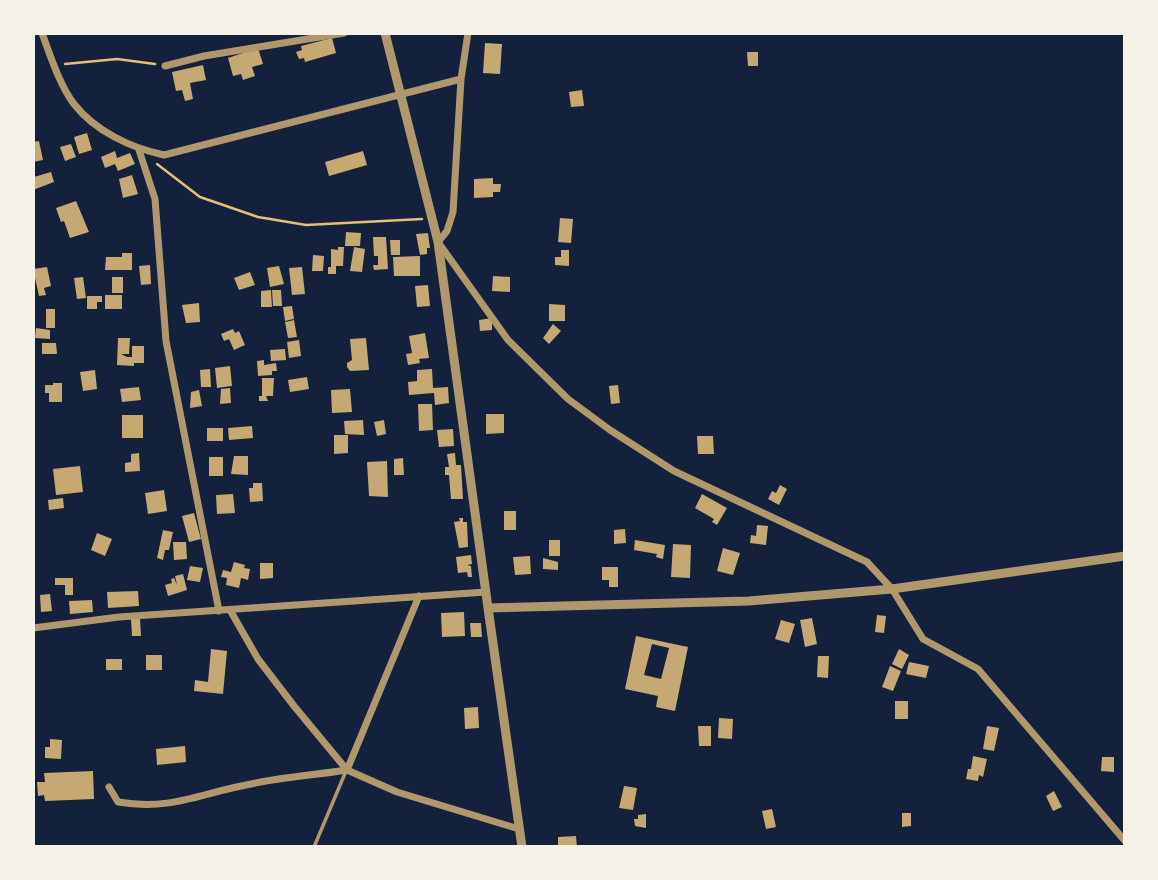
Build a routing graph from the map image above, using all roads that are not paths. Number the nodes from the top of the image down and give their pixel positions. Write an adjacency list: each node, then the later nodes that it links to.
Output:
1 (41, 33): 8 (street)
2 (344, 33): 5 (street)
3 (385, 33): 7 (street)
4 (468, 33): 6 (street)
5 (165, 66)
6 (461, 79): 7 (street); 9 (street)
7 (400, 96): 8 (street); 9 (street)
8 (139, 150): 16 (street)
9 (438, 242): 11 (street); 12 (street)
10 (1125, 556): 11 (street)
11 (892, 589): 14 (street); 21 (street)
12 (486, 592): 13 (street); 14 (street)
13 (419, 596): 15 (street); 18 (street)
14 (488, 608): 20 (street)
15 (230, 610): 16 (street); 18 (street)
16 (219, 611): 17 (street)
17 (33, 628)
18 (347, 770): 19 (street); 20 (street); 22 (lane)
19 (109, 787)
20 (519, 829): 23 (street)
21 (1125, 841)
22 (314, 847)
23 (522, 847)

